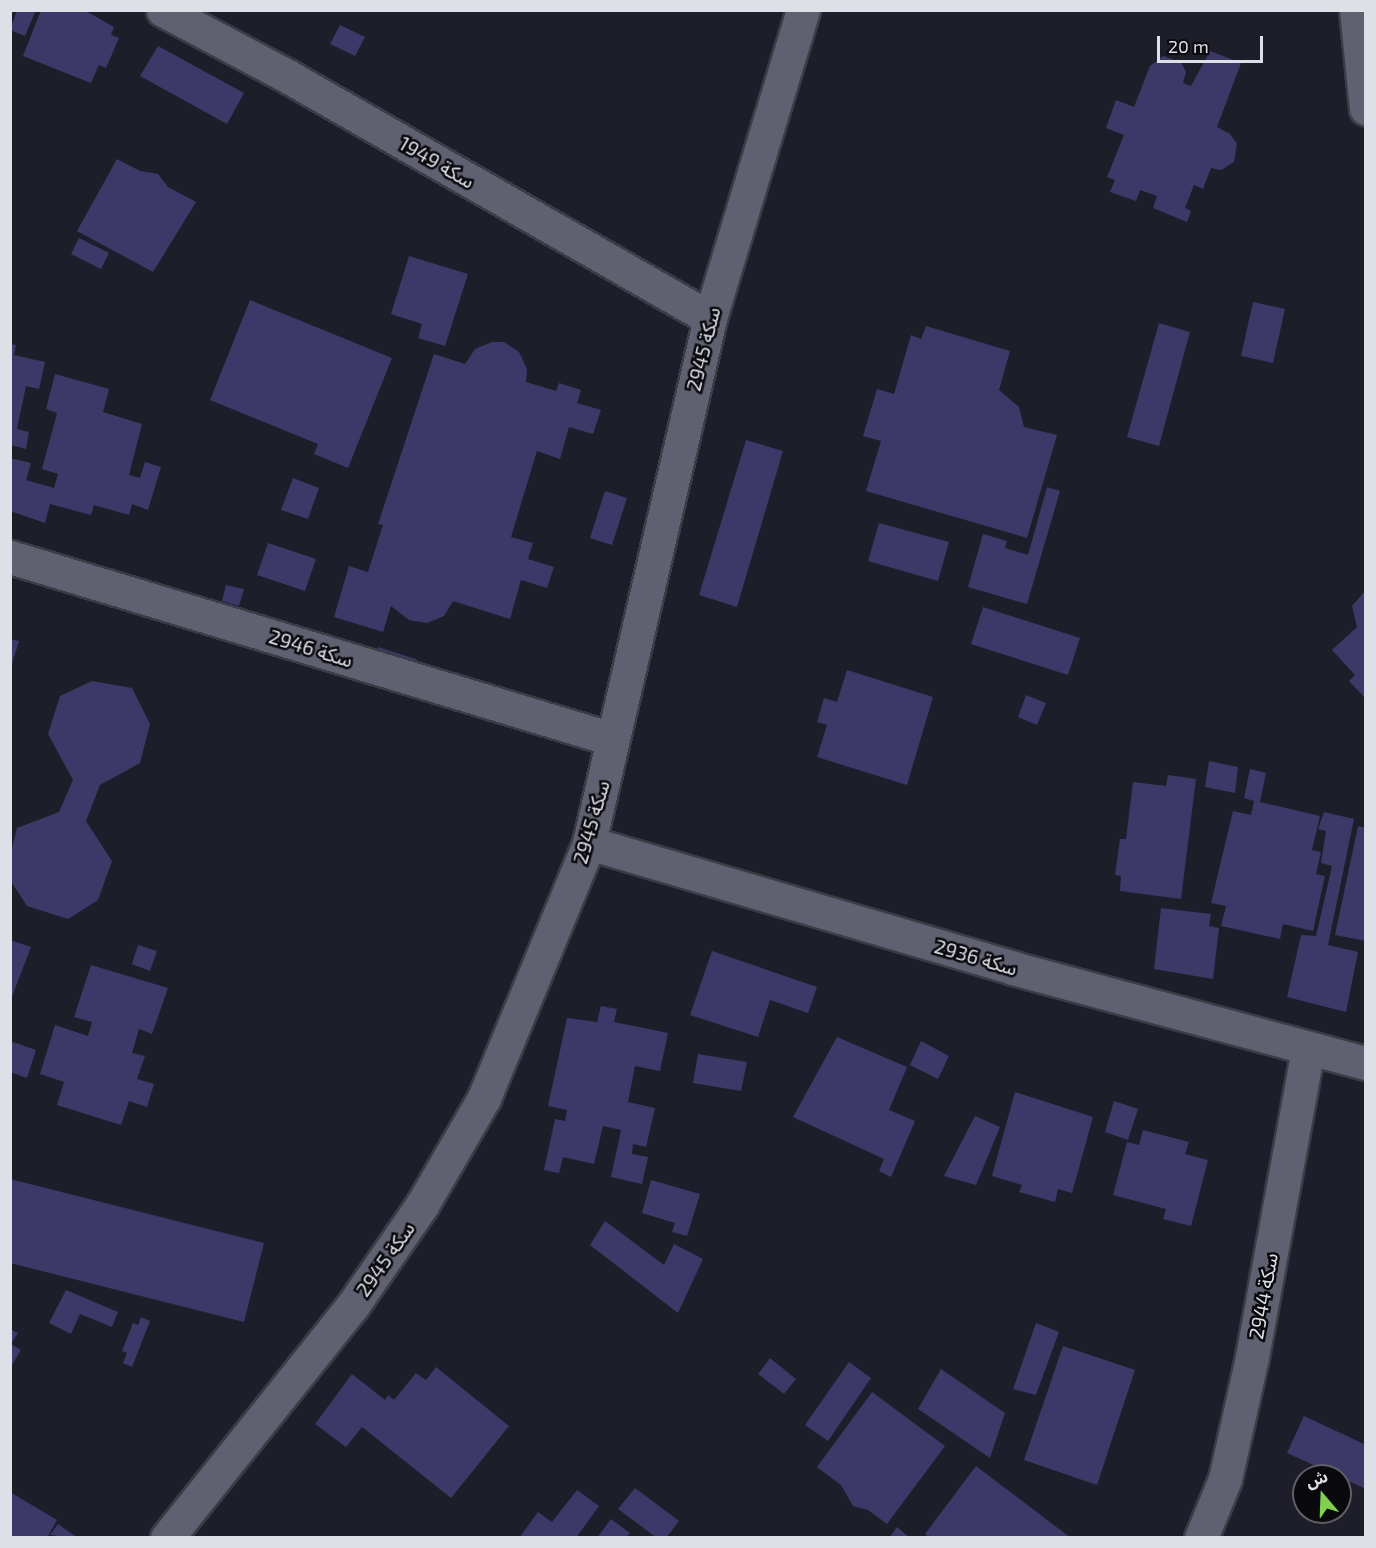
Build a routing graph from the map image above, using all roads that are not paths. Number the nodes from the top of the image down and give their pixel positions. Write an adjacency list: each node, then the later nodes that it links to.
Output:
1 (163, 10): 5 (street, سكة 1949)
2 (803, 10): 5 (street, سكة 2945)
3 (1356, 10): 4 (street)
4 (1365, 108)
5 (710, 318): 7 (street, سكة 2945)
6 (10, 557): 7 (street, سكة 2946)
7 (612, 739): 8 (street, سكة 2945)
8 (589, 843): 9 (street, سكة 2936); 11 (street, سكة 2945)
9 (1308, 1050): 10 (street, سكة 2936); 12 (street, سكة 2944)
10 (1365, 1063)
11 (167, 1538)
12 (1200, 1538)

